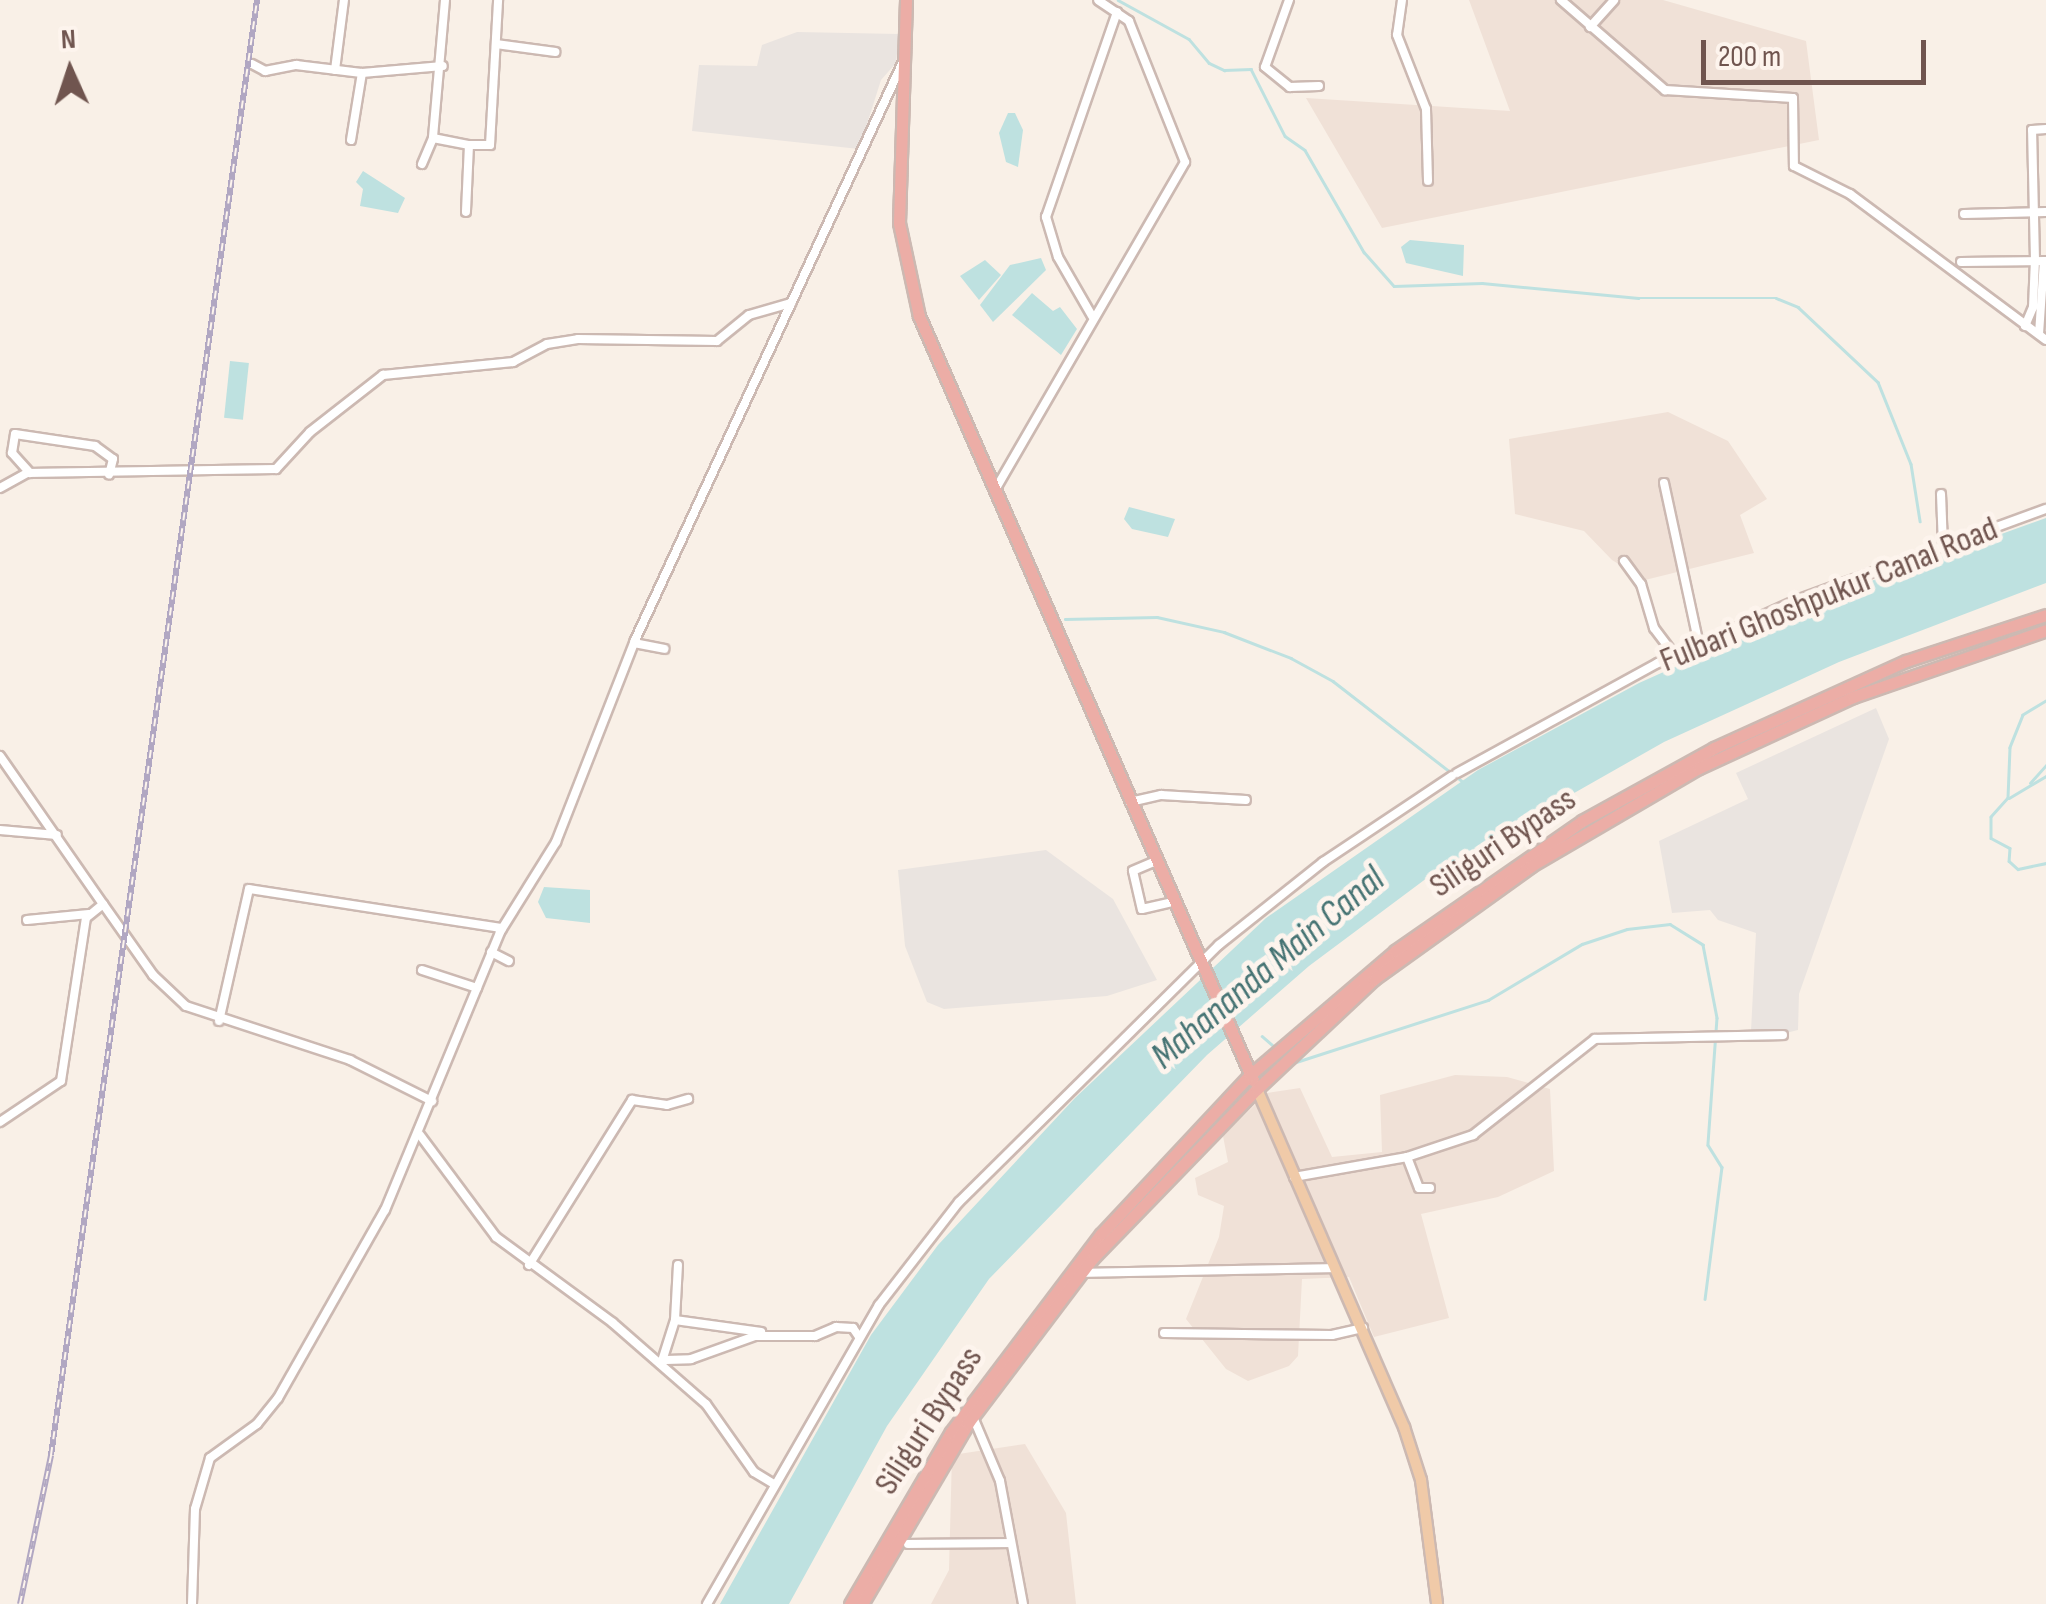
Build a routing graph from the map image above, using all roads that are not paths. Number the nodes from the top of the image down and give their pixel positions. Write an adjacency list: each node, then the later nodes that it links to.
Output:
1 (344, 0): 17 (street)
2 (445, 0): 16 (street)
3 (498, 0): 12 (street)
4 (906, 0): 14 (highway)
5 (1098, 0): 10 (street)
6 (1289, 0): 19 (street)
7 (1402, 0): 27 (street)
8 (1561, 0): 11 (street)
9 (1614, 0): 11 (street)
10 (1117, 12): 35 (street); 35 (street)
11 (1590, 27): 36 (street)
12 (496, 44): 13 (street); 23 (street)
13 (555, 52)
14 (904, 60): 34 (street); 42 (highway)
15 (252, 64): 17 (street)
16 (443, 66): 18 (street); 21 (street)
17 (335, 70): 18 (street)
18 (362, 73): 22 (street)
19 (1319, 86)
20 (2046, 129): 26 (street)
21 (433, 138): 23 (street); 24 (street)
22 (351, 140)
23 (469, 145): 28 (street)
24 (422, 164)
25 (2046, 164): 26 (street)
26 (2033, 165): 29 (street)
27 (1428, 181)
28 (466, 212)
29 (2034, 212): 30 (street); 31 (street); 32 (street)
30 (2046, 212)
31 (1964, 214)
32 (2042, 260): 33 (street); 36 (street); 37 (street)
33 (1961, 262)
34 (791, 303): 39 (street); 49 (street)
35 (1092, 316): 42 (street)
36 (2025, 326): 37 (street)
37 (2042, 337)
38 (30, 473): 39 (street); 39 (street); 41 (street)
39 (109, 475)
40 (1664, 483): 50 (street)
41 (0, 488)
42 (994, 491): 55 (highway)
43 (1941, 494): 45 (street)
44 (2046, 509): 45 (street, Fulbari Ghoshpukur Canal Road)
45 (1943, 545): 50 (street, Fulbari Ghoshpukur Canal Road)
46 (1624, 561): 52 (street)
47 (2046, 615): 71 (highway, Siliguri Bypass)
48 (2046, 630): 71 (highway)
49 (634, 643): 51 (street); 63 (street)
50 (1699, 645): 52 (street, Fulbari Ghoshpukur Canal Road)
51 (664, 649)
52 (1675, 656): 66 (street, Fulbari Ghoshpukur Canal Road)
53 (0, 756): 57 (street)
54 (1246, 800): 55 (street)
55 (1130, 802): 58 (highway)
56 (0, 830): 57 (street)
57 (56, 835): 60 (street)
58 (1156, 861): 59 (highway); 59 (street)
59 (1173, 902): 66 (highway)
60 (103, 904): 61 (street); 69 (street)
61 (89, 914): 62 (street); 77 (street)
62 (28, 920)
63 (502, 928): 64 (street); 69 (street)
64 (492, 952): 65 (street); 68 (street)
65 (508, 961)
66 (1200, 965): 73 (highway); 89 (street, Fulbari Ghoshpukur Canal Road)
67 (422, 970): 68 (street)
68 (478, 988): 76 (street)
69 (219, 1020): 76 (street)
70 (1783, 1036): 79 (street)
71 (1290, 1049): 72 (highway, Siliguri Bypass)
72 (1273, 1064): 73 (highway, Siliguri Bypass); 74 (highway)
73 (1250, 1075): 74 (highway); 99 (highway, Siliguri Bypass)
74 (1257, 1088): 80 (main road); 85 (highway)
75 (688, 1098): 82 (street)
76 (432, 1101): 78 (street)
77 (0, 1122)
78 (420, 1134): 82 (street); 97 (street)
79 (1407, 1157): 80 (street); 81 (street)
80 (1294, 1177): 84 (main road)
81 (1430, 1188)
82 (528, 1265): 92 (street)
83 (678, 1265): 86 (street)
84 (1334, 1268): 85 (street); 87 (main road)
85 (1080, 1274): 93 (highway)
86 (674, 1320): 90 (street); 91 (street)
87 (1364, 1327): 88 (street); 102 (main road)
88 (1164, 1333)
89 (859, 1337): 90 (street); 94 (street, Fulbari Ghoshpukur Canal Road)
90 (781, 1339): 91 (street)
91 (666, 1360): 92 (street)
92 (656, 1362): 94 (street)
93 (973, 1417): 95 (street); 100 (highway)
94 (772, 1483): 98 (street, Fulbari Ghoshpukur Canal Road)
95 (1010, 1543): 96 (street); 101 (street)
96 (908, 1544)
97 (192, 1604)
98 (707, 1604)
99 (850, 1604)
100 (862, 1604)
101 (1023, 1604)
102 (1437, 1604)

